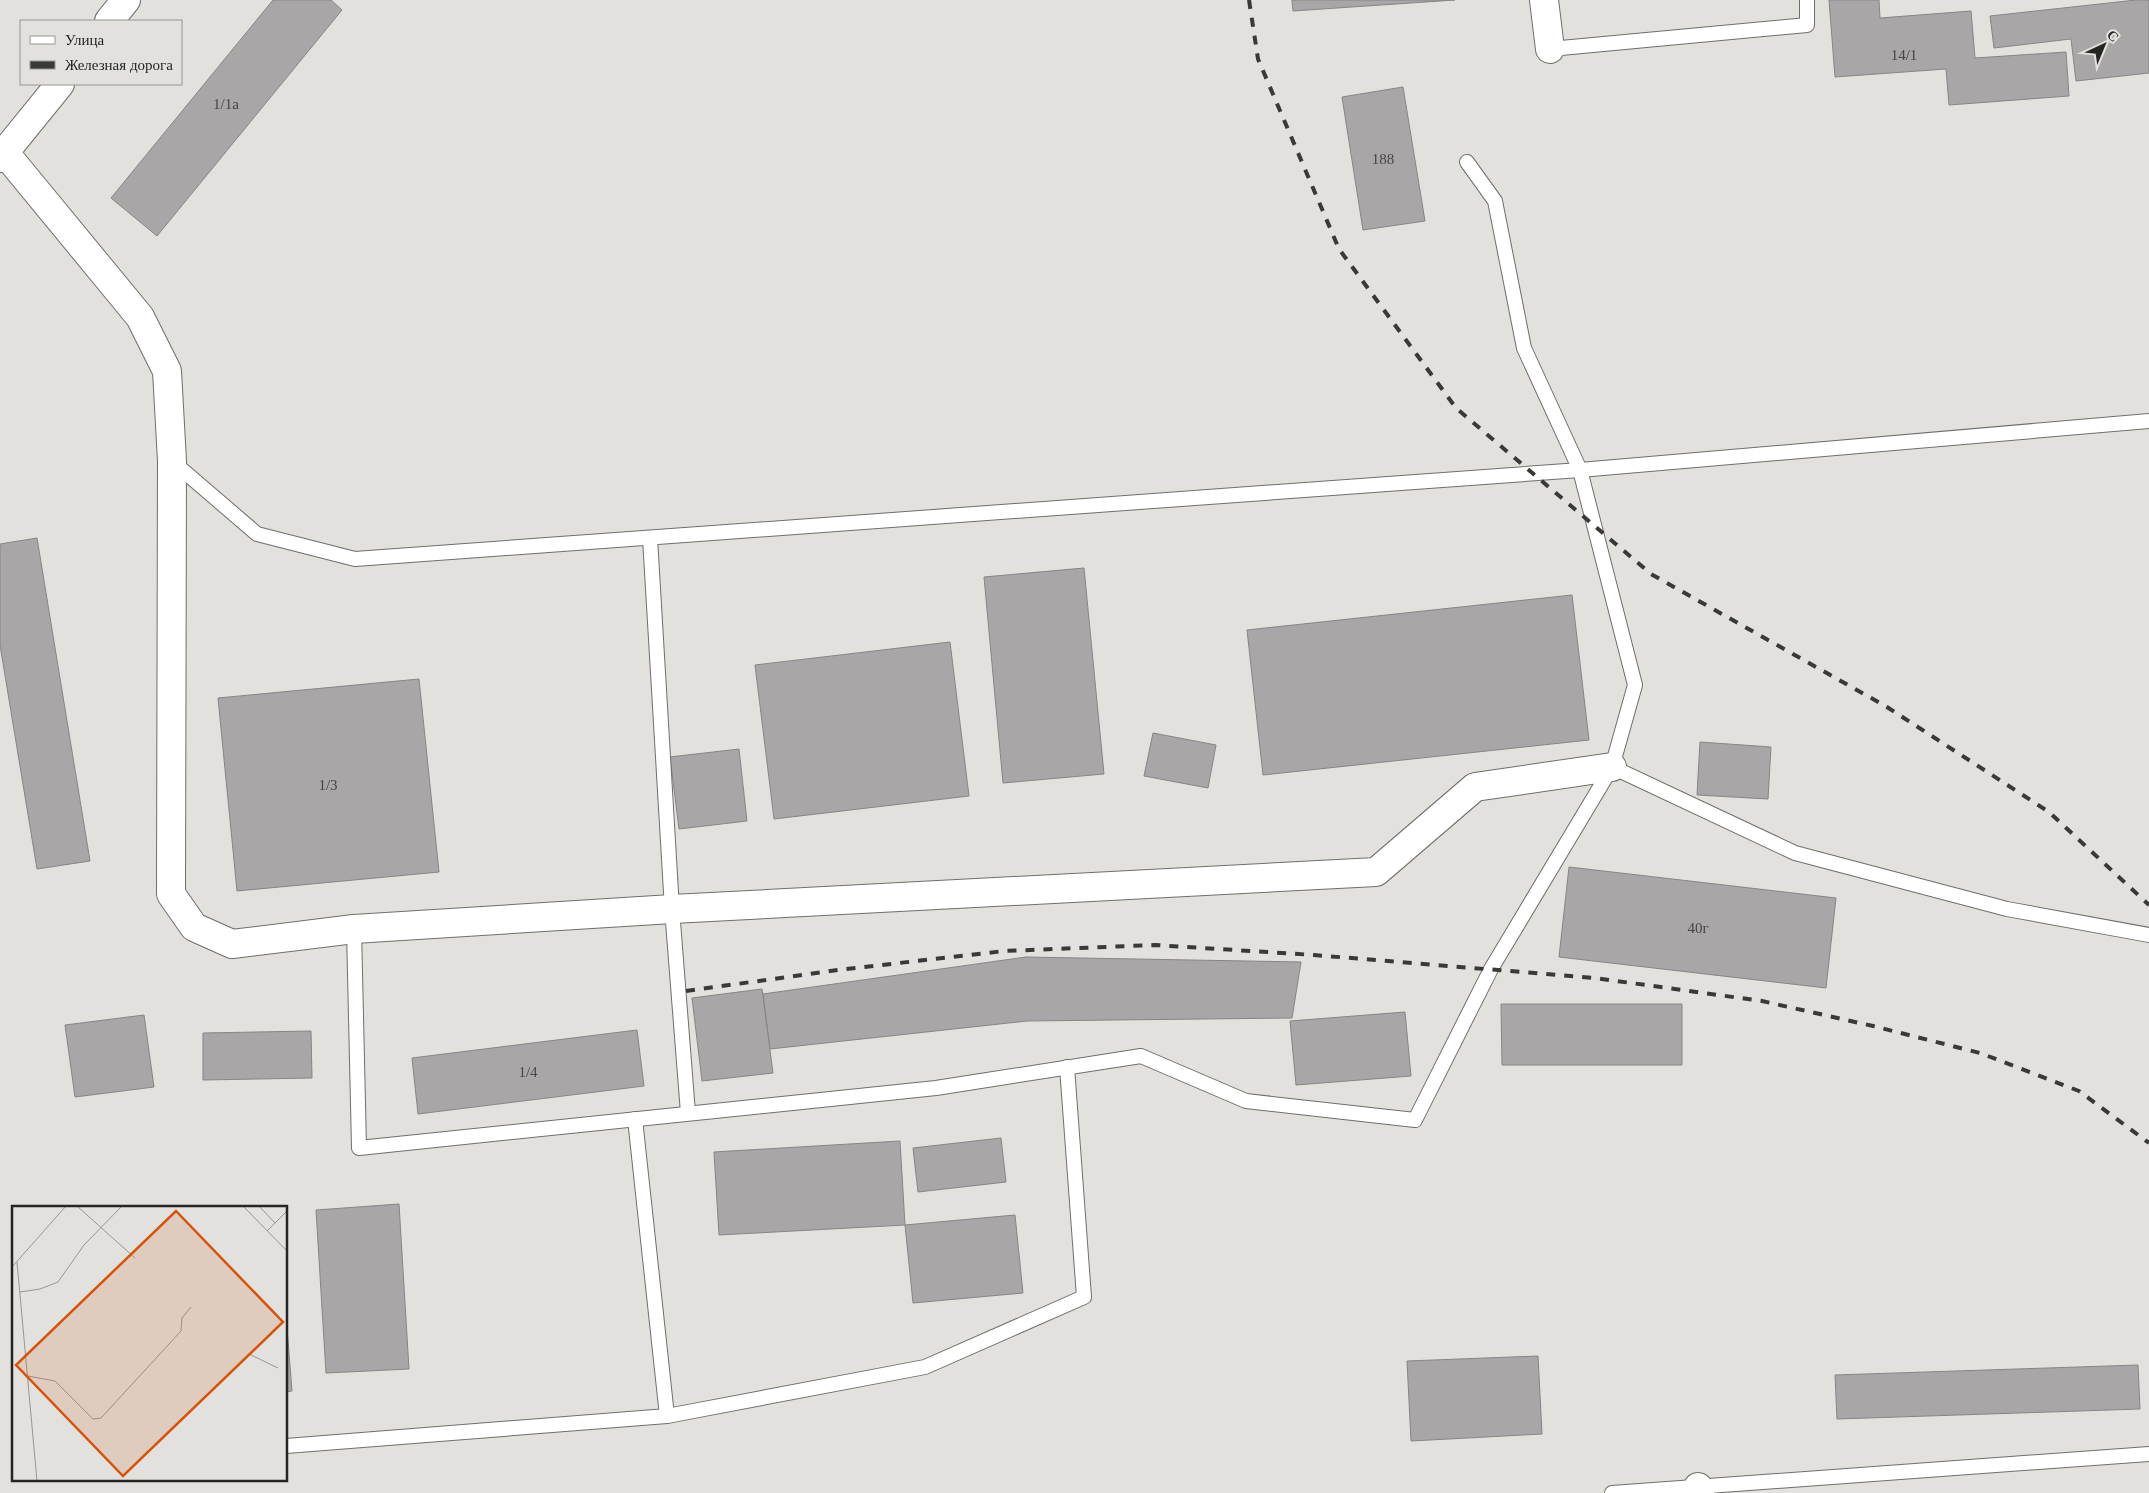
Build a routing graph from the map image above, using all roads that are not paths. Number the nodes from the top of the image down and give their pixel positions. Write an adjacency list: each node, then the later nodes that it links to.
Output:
1 (126, 0): 4 (street)
2 (1544, 0): 5 (street)
3 (1807, 0): 5 (lane)
4 (110, 20)
5 (1550, 49)
6 (59, 85): 7 (street)
7 (2, 156): 10 (street)
8 (1467, 162): 11 (lane)
9 (2149, 421): 11 (lane)
10 (172, 461): 12 (lane); 15 (street)
11 (1580, 470): 12 (lane); 13 (lane)
12 (650, 538): 14 (lane)
13 (1612, 767): 14 (street); 16 (lane); 17 (lane)
14 (672, 910): 15 (street); 18 (lane)
15 (354, 929): 19 (lane)
16 (2149, 935)
17 (1067, 1067): 18 (lane); 20 (lane)
18 (688, 1113): 19 (lane)
19 (635, 1119): 20 (lane)
20 (667, 1416): 21 (lane)
21 (288, 1446)
22 (2149, 1454): 23 (lane)
23 (1699, 1490): 24 (lane)
24 (1612, 1493)

